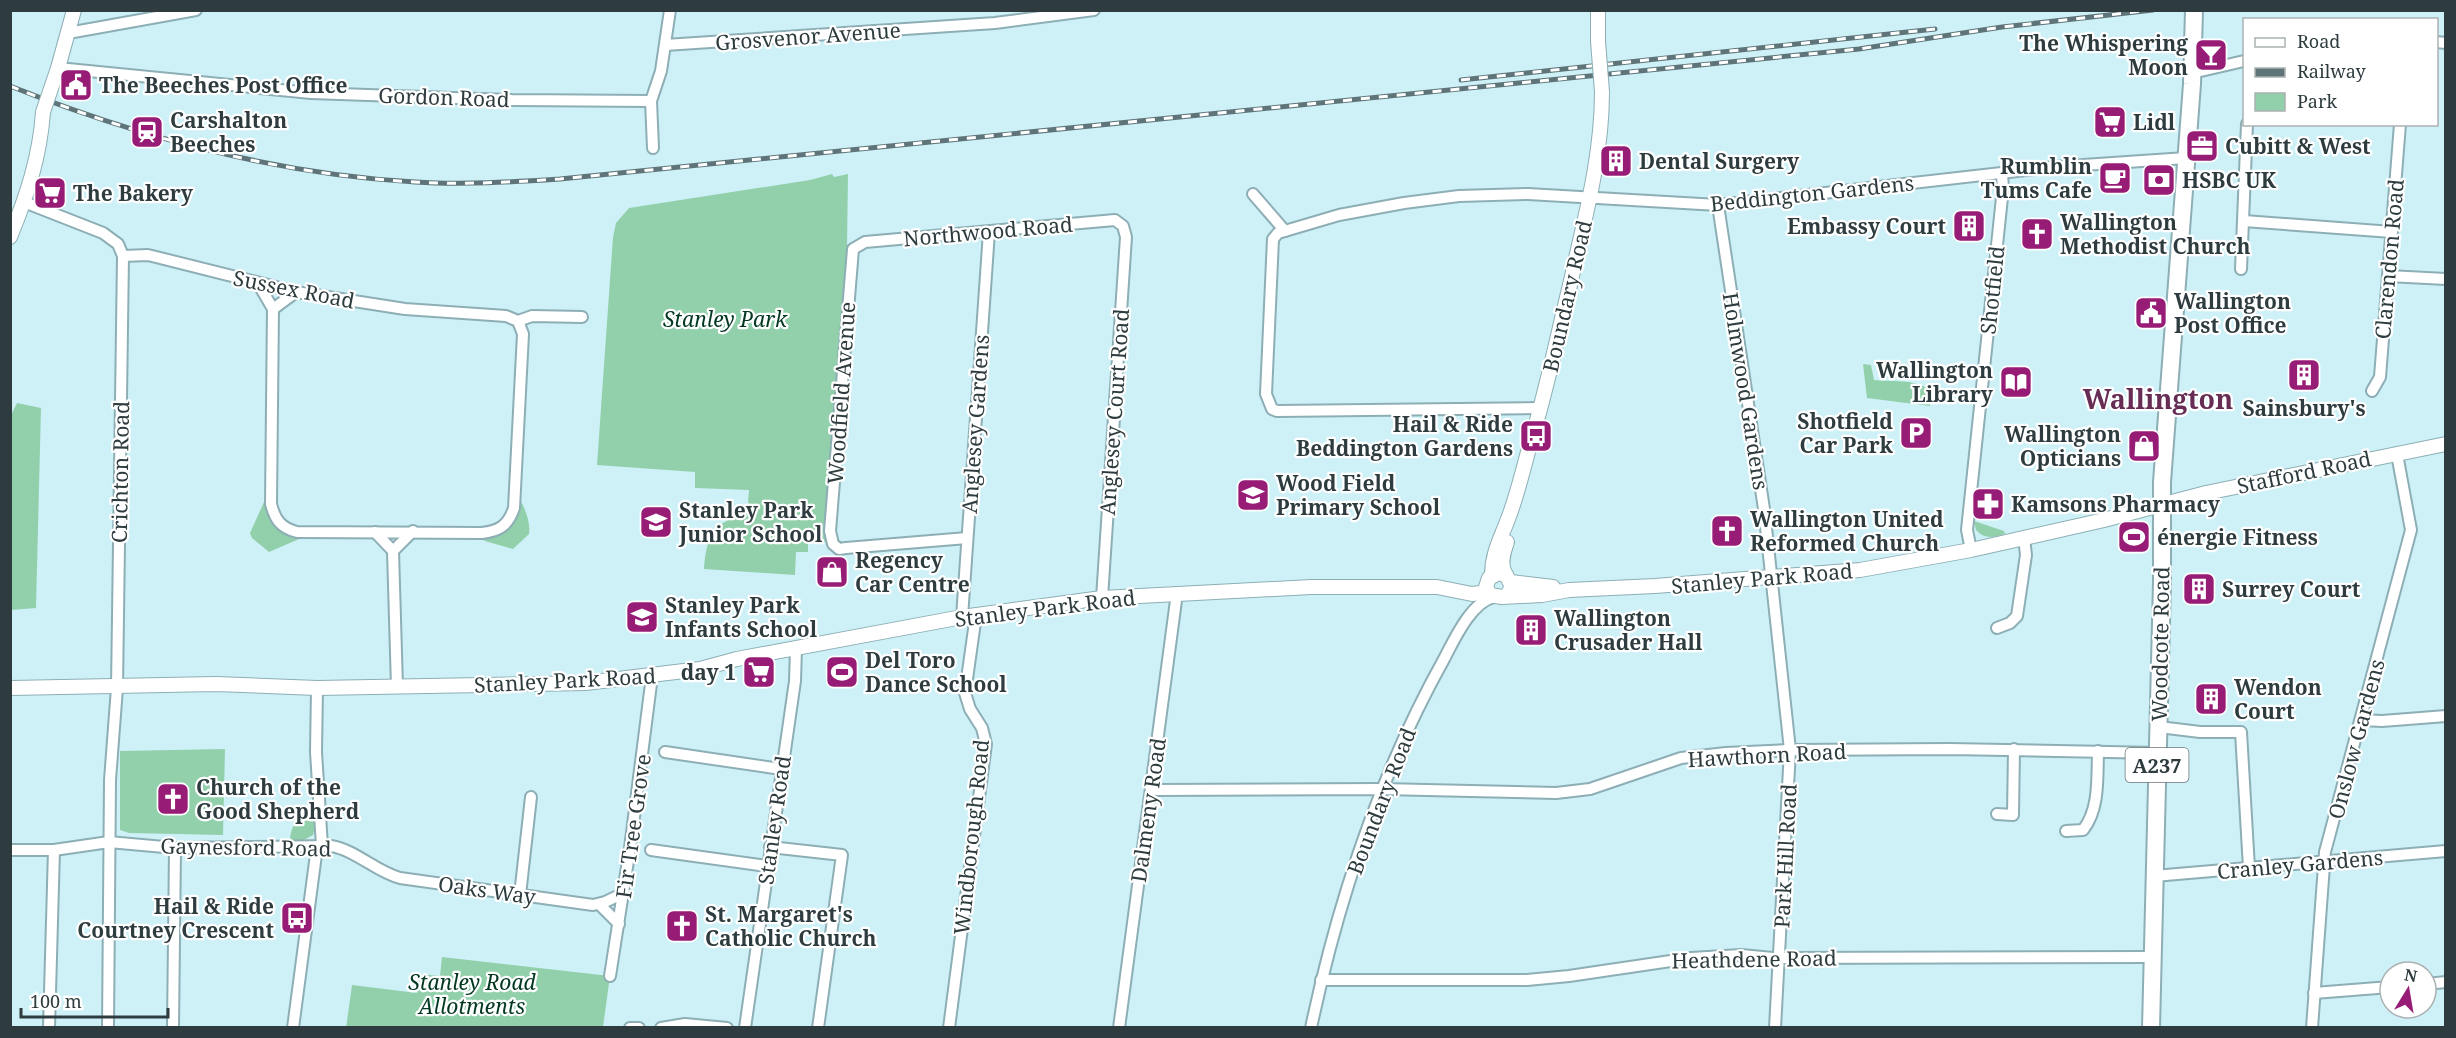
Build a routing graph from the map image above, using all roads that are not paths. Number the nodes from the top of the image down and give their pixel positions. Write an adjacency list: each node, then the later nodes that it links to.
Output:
1 (74, 10): 8 (main road)
2 (196, 10): 8 (street)
3 (670, 10): 9 (street)
4 (1094, 10): 7 (street, Grosvenor Avenue)
5 (1598, 10): 20 (main road, Boundary Road, bridge)
6 (2194, 10): 12 (main road, Woodcote Road / A237)
7 (1070, 12): 9 (street, Grosvenor Avenue)
8 (68, 33): 11 (main road)
9 (665, 45): 13 (street)
10 (2243, 61): 12 (street)
11 (58, 68): 13 (street, Gordon Road); 22 (main road, bridge)
12 (2192, 74): 17 (main road, Woodcote Road / A237)
13 (651, 101): 16 (street)
14 (2247, 126): 23 (street)
15 (2400, 126): 27 (street, Clarendon Road)
16 (653, 148)
17 (2186, 158): 18 (street, Beddington Gardens); 43 (main road, Woodcote Road / A237)
18 (2002, 174): 21 (street, Beddington Gardens); 48 (street, Shotfield)
19 (1253, 194): 25 (street)
20 (1590, 197): 21 (street, Beddington Gardens); 25 (street, Beddington Gardens); 40 (main road, Boundary Road)
21 (1718, 205): 50 (street, Holmwood Gardens)
22 (18, 208): 28 (main road); 30 (street)
23 (2244, 221): 27 (street); 31 (street)
24 (1123, 226): 26 (street, Northwood Road); 53 (street, Anglesey Court Road)
25 (1285, 231): 40 (street)
26 (989, 232): 29 (street, Northwood Road); 46 (street, Anglesey Gardens)
27 (2392, 232): 32 (street, Clarendon Road)
28 (10, 237)
29 (853, 249): 46 (street, Woodfield Avenue)
30 (123, 256): 34 (street, Sussex Road); 60 (street, Crichton Road)
31 (2241, 269)
32 (2388, 276): 33 (street); 39 (street, Clarendon Road)
33 (2445, 279)
34 (259, 285): 35 (street, Sussex Road); 36 (street)
35 (296, 292): 36 (street); 38 (street, Sussex Road)
36 (273, 309): 45 (street)
37 (582, 317): 38 (street, Sussex Road)
38 (518, 321): 44 (street)
39 (2372, 391)
40 (1540, 408): 51 (main road, Boundary Road)
41 (2445, 444): 42 (main road, Stafford Road)
42 (2397, 454): 43 (main road, Stafford Road); 63 (street, Onslow Gardens)
43 (2162, 503): 47 (main road, Stanley Park Road); 64 (main road, Woodcote Road / A237)
44 (413, 531): 45 (street); 49 (street)
45 (375, 532): 49 (street)
46 (967, 538): 54 (street, Anglesey Gardens)
47 (2024, 538): 48 (main road, Stanley Park Road); 55 (street)
48 (1971, 550): 50 (main road, Stanley Park Road)
49 (393, 551): 58 (street)
50 (1773, 578): 51 (main road, Stanley Park Road); 66 (street, Park Hill Road)
51 (1498, 585): 52 (main road, Stanley Park Road); 71 (street, Boundary Road)
52 (1177, 593): 53 (main road, Stanley Park Road); 72 (street, Dalmeny Road)
53 (1102, 598): 54 (main road, Stanley Park Road)
54 (969, 616): 56 (main road, Stanley Park Road); 109 (street, Windborough Road)
55 (1997, 628)
56 (796, 648): 57 (main road, Stanley Park Road); 70 (street, Stanley Road)
57 (652, 676): 58 (main road, Stanley Park Road); 89 (street, Fir Tree Grove)
58 (397, 687): 61 (main road, Stanley Park Road)
59 (10, 688): 60 (main road, Stanley Park Road)
60 (117, 688): 61 (main road, Stanley Park Road); 76 (street, Crichton Road)
61 (317, 688): 77 (street)
62 (2445, 716): 63 (street)
63 (2361, 720): 84 (street, Onslow Gardens)
64 (2159, 727): 69 (main road, Woodcote Road / A237); 86 (street)
65 (2014, 749): 66 (street, Hawthorn Road); 67 (street, Hawthorn Road); 74 (street)
66 (1790, 750): 71 (street, Hawthorn Road); 93 (street, Park Hill Road)
67 (2098, 751): 69 (street, Hawthorn Road); 75 (street)
68 (665, 752): 70 (street)
69 (2158, 753): 88 (main road, Woodcote Road / A237)
70 (781, 769): 78 (street, Stanley Road)
71 (1382, 789): 72 (street, Hawthorn Road); 96 (street, Boundary Road)
72 (1151, 790): 110 (street, Dalmeny Road)
73 (531, 797): 90 (street)
74 (1997, 814)
75 (2066, 831)
76 (109, 842): 79 (street, Gaynesford Road); 81 (street, Gaynesford Road); 100 (street, Crichton Road)
77 (319, 846): 79 (street, Gaynesford Road); 87 (street, Gaynesford Road); 102 (street)
78 (770, 847): 85 (street, Stanley Road); 108 (street)
79 (175, 848): 101 (street)
80 (10, 850): 81 (street, Gaynesford Road)
81 (54, 850): 99 (street)
82 (651, 850): 85 (street)
83 (2445, 851): 84 (street, Cranley Gardens)
84 (2324, 861): 86 (street, Cranley Gardens); 98 (street, Onslow Gardens)
85 (767, 866): 107 (street, Stanley Road)
86 (2249, 868): 88 (street, Cranley Gardens)
87 (378, 869): 90 (street, Oaks Way)
88 (2154, 876): 94 (main road, Woodcote Road / A237)
89 (624, 893): 91 (street); 92 (street, Fir Tree Grove)
90 (520, 895): 91 (street, Oaks Way)
91 (599, 904): 92 (street)
92 (618, 924): 95 (street, Fir Tree Grove)
93 (1779, 957): 94 (street, Heathdene Road); 96 (street, Heathdene Road); 112 (street, Park Hill Road)
94 (2152, 957): 113 (main road, Woodcote Road / A237)
95 (610, 976)
96 (1321, 980): 111 (street, Boundary Road)
97 (2378, 988): 98 (street)
98 (2314, 993): 114 (street, Onslow Gardens)
99 (49, 1028)
100 (108, 1028)
101 (173, 1028)
102 (293, 1028)
103 (630, 1028): 104 (street)
104 (639, 1028)
105 (661, 1028): 106 (street)
106 (727, 1028)
107 (745, 1028)
108 (818, 1028)
109 (949, 1028)
110 (1119, 1028)
111 (1311, 1028)
112 (1775, 1028)
113 (2151, 1028)
114 (2312, 1028)

